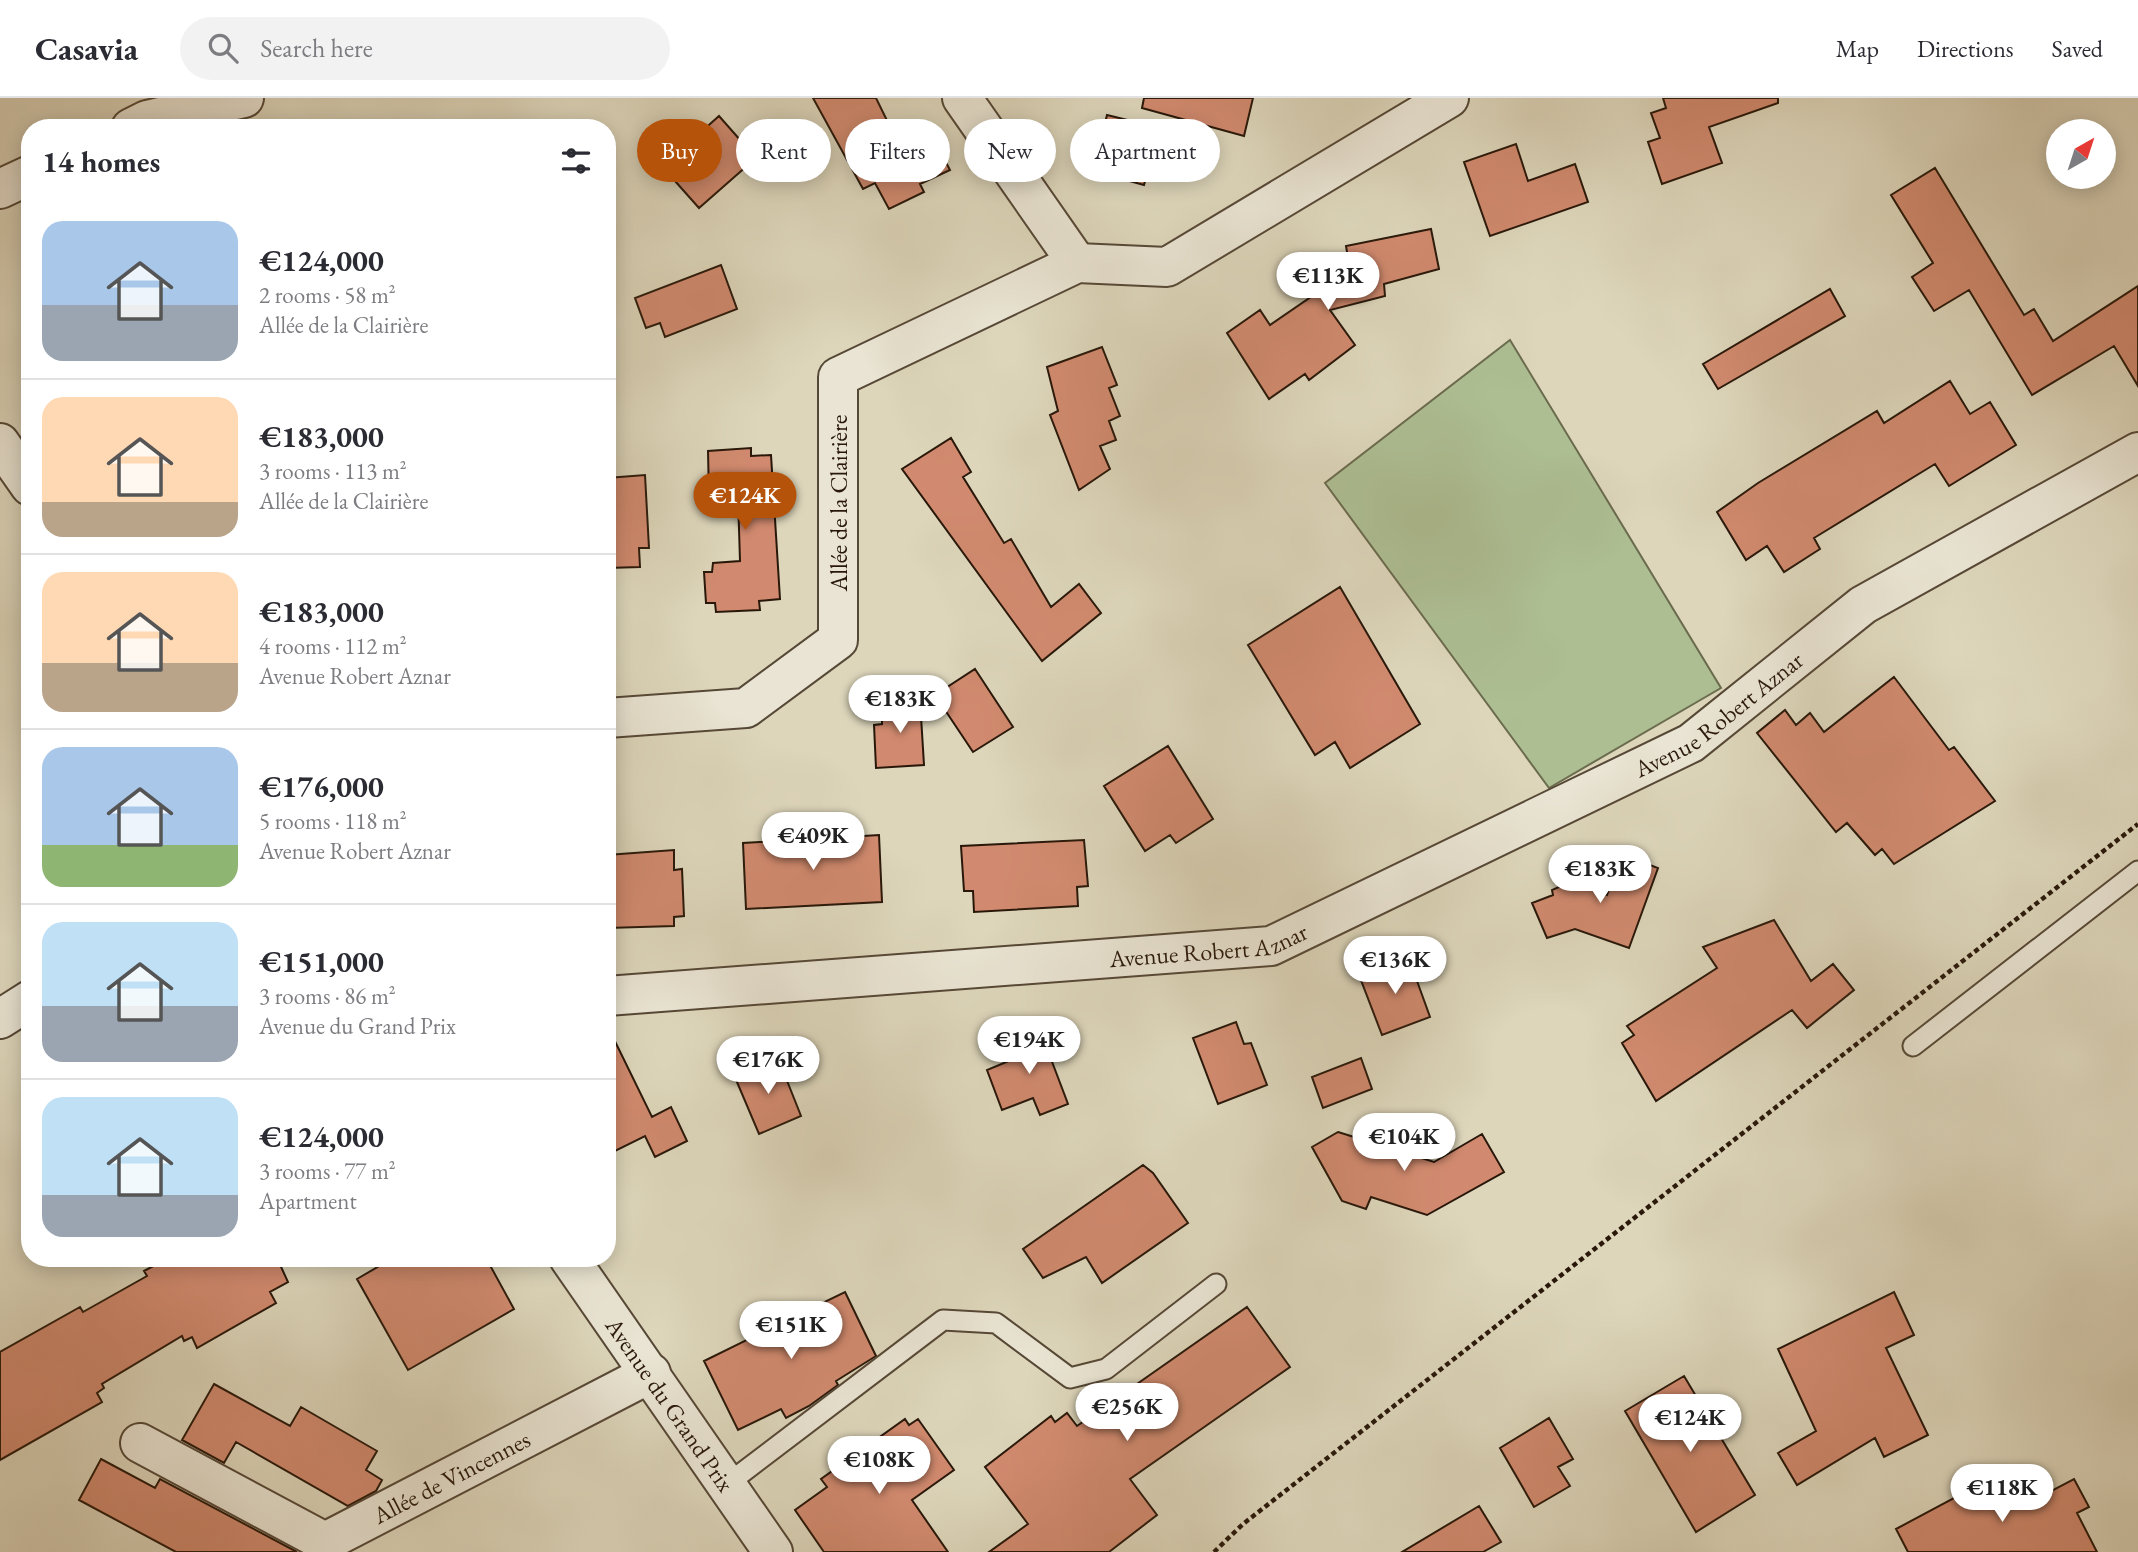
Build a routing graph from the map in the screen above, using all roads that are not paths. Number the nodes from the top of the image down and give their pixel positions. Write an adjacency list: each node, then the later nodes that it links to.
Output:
1 (244, 98): 4 (street)
2 (962, 98): 7 (street)
3 (1449, 98): 7 (street)
4 (151, 119)
5 (21, 179): 6 (street)
6 (0, 189)
7 (1077, 263): 11 (street, Allée de la Clairière)
8 (0, 443): 10 (street)
9 (2138, 452): 13 (street, Avenue Robert Aznar)
10 (21, 473)
11 (616, 717)
12 (2138, 871): 16 (lane)
13 (616, 995)
14 (21, 1005): 15 (street)
15 (0, 1018)
16 (1913, 1046)
17 (575, 1267): 19 (street, Avenue du Grand Prix)
18 (1216, 1284): 21 (lane)
19 (650, 1373): 20 (street, Allée de Vincennes); 21 (street, Avenue du Grand Prix)
20 (140, 1443)
21 (726, 1485): 22 (street, Avenue du Grand Prix)
22 (773, 1552)

